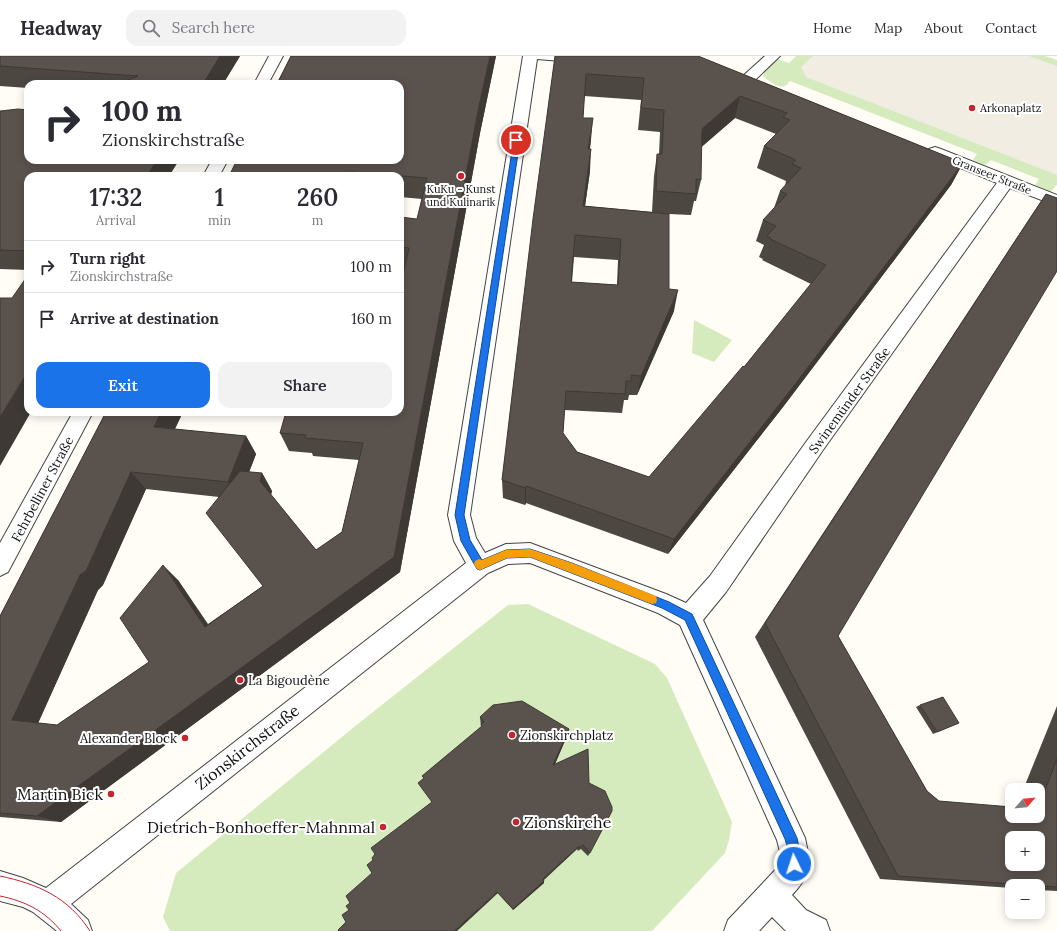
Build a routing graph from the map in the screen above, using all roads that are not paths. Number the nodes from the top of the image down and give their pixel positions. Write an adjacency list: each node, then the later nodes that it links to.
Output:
1 (276, 56): 7 (street)
2 (530, 56): 13 (street)
3 (542, 56): 5 (street)
4 (773, 56): 6 (street)
5 (596, 60)
6 (749, 78)
7 (263, 80)
8 (920, 146): 9 (street, Granseer Straße)
9 (1007, 181): 10 (street, Granseer Straße); 14 (street, Swinemünder Straße)
10 (1057, 201)
11 (81, 416): 12 (street, Fehrbelliner Straße)
12 (0, 565)
13 (480, 566): 14 (street, Zionskirchstraße); 17 (street, Zionskirchstraße)
14 (688, 617): 16 (street)
15 (0, 886): 17 (street)
16 (772, 895): 19 (street); 20 (street)
17 (48, 904): 18 (street)
18 (77, 931)
19 (739, 931)
20 (815, 931)

